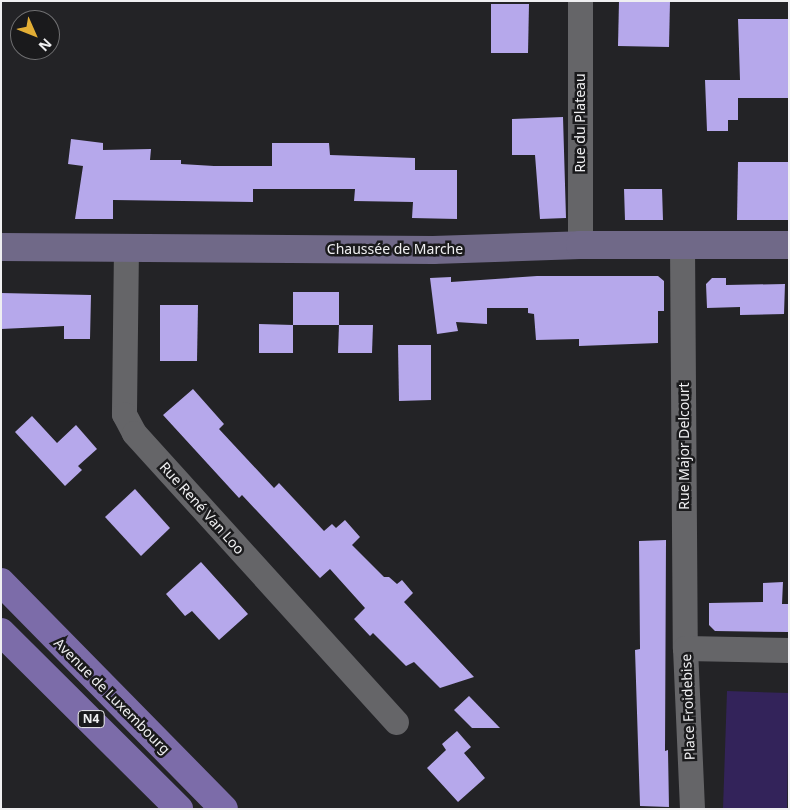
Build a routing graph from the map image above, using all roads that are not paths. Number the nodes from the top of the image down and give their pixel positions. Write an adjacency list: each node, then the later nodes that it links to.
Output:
1 (580, 1): 2 (street, Rue du Plateau)
2 (580, 245): 3 (main road, Chaussée de Marche); 5 (main road, Chaussée de Marche)
3 (682, 245): 4 (main road, Chaussée de Marche); 9 (street, Rue Major Delcourt)
4 (789, 245)
5 (126, 247): 6 (main road, Chaussée de Marche); 11 (street, Rue René Van Loo)
6 (1, 248)
7 (1, 582): 13 (main road, Avenue de Luxembourg / N4)
8 (1, 632): 12 (main road, N4)
9 (685, 648): 10 (street, Place Froidebise); 14 (street, Place Froidebise)
10 (789, 650)
11 (396, 722)
12 (179, 809)
13 (224, 809)
14 (692, 809)

